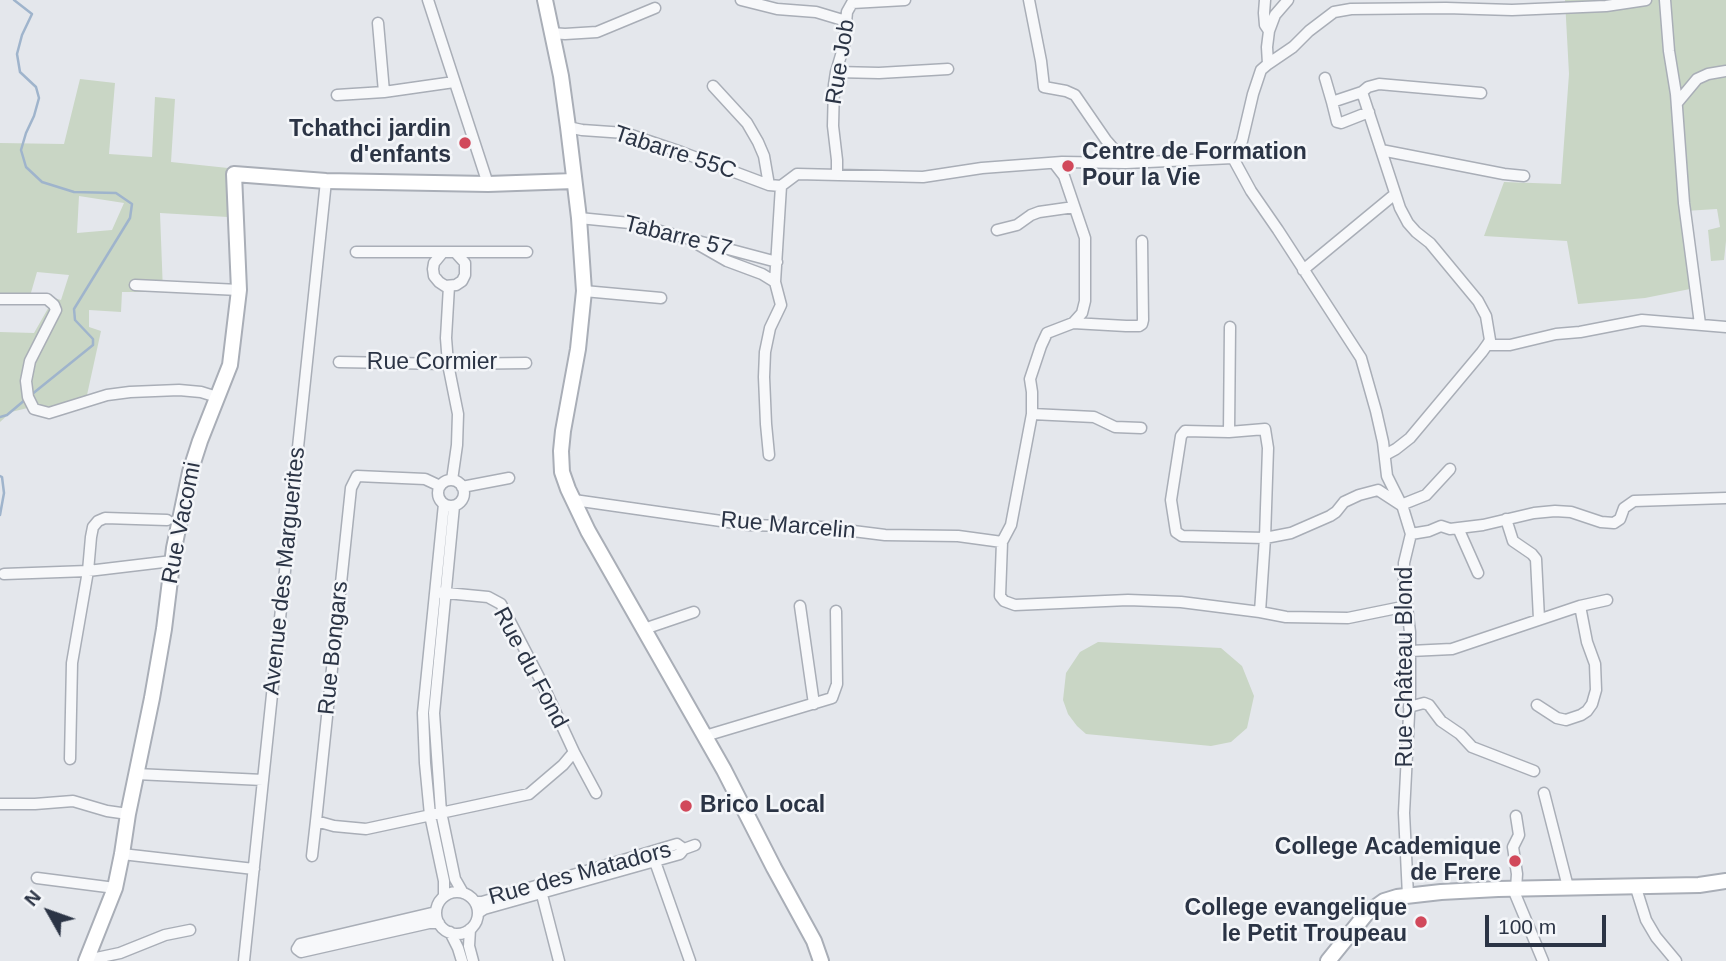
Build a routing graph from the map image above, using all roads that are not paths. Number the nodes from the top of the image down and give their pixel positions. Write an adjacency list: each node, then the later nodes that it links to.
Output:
1 (428, 0): 21 (street)
2 (545, 0): 15 (street)
3 (741, 0): 10 (street)
4 (905, 0): 12 (street, Rue Job)
5 (1029, 0): 34 (street)
6 (1265, 0): 14 (street)
7 (1288, 0): 14 (street)
8 (1646, 0): 16 (street)
9 (1665, 0): 28 (street)
10 (791, 5): 12 (street)
11 (655, 8): 15 (street)
12 (846, 21): 19 (street, Rue Job)
13 (378, 23): 23 (street)
14 (1269, 31): 16 (street)
15 (551, 33): 30 (street)
16 (1268, 64): 32 (street)
17 (948, 69): 19 (street)
18 (1726, 71): 28 (street)
19 (836, 72): 35 (street, Rue Job)
20 (1325, 78): 27 (street)
21 (454, 82): 23 (street); 39 (street)
22 (713, 86): 40 (street)
23 (384, 92): 26 (street)
24 (1362, 92): 25 (street); 27 (street); 29 (street)
25 (1480, 93)
26 (337, 95)
27 (1332, 102): 29 (street)
28 (1676, 103): 65 (street)
29 (1369, 113): 31 (street)
30 (568, 127): 38 (street); 40 (street, Tabarre 55C)
31 (1381, 150): 36 (street); 41 (street)
32 (1233, 158): 34 (street); 56 (street, Rue Château Blond)
33 (1054, 163): 34 (street); 35 (street); 42 (street)
34 (1126, 163)
35 (837, 174): 40 (street)
36 (1524, 176)
37 (326, 181): 39 (street); 60 (street, Rue Vacomi); 116 (street, Avenue des Marguerites)
38 (574, 181): 39 (street); 43 (street)
39 (488, 184)
40 (775, 186): 53 (street)
41 (1395, 194): 56 (street); 68 (street)
42 (1074, 207): 44 (street); 64 (street)
43 (579, 218): 45 (street, Tabarre 57); 61 (street)
44 (997, 230)
45 (690, 240): 53 (street, Tabarre 57); 57 (street)
46 (1142, 241): 64 (street)
47 (356, 252): 48 (street)
48 (424, 252): 49 (street); 54 (street)
49 (443, 252): 50 (street); 54 (street)
50 (455, 252): 51 (street); 55 (street)
51 (475, 252): 52 (street); 55 (street)
52 (527, 252)
53 (777, 262): 57 (street)
54 (433, 267): 59 (street)
55 (466, 268): 59 (street)
56 (1303, 270): 77 (street, Rue Château Blond)
57 (775, 282): 76 (street)
58 (135, 285): 60 (street)
59 (449, 286): 71 (street)
60 (239, 290): 72 (street, Rue Vacomi)
61 (584, 290): 62 (street); 84 (street)
62 (661, 298)
63 (0, 299): 72 (street)
64 (1073, 323): 73 (street)
65 (1700, 324): 67 (street); 68 (street)
66 (1230, 327): 75 (street)
67 (1726, 327)
68 (1487, 345): 77 (street)
69 (339, 362): 71 (street, Rue Cormier)
70 (526, 363): 71 (street, Rue Cormier)
71 (448, 364): 80 (street)
72 (217, 397): 93 (street, Rue Vacomi)
73 (1031, 415): 74 (street); 92 (street)
74 (1141, 428)
75 (1229, 432): 91 (street); 91 (street)
76 (769, 455)
77 (1385, 455): 86 (street, Rue Château Blond)
78 (1450, 469): 86 (street)
79 (509, 478): 82 (street)
80 (452, 480): 81 (street); 82 (street)
81 (440, 486): 85 (street); 123 (street, Rue Bongars)
82 (462, 487): 85 (street)
83 (1726, 498): 87 (street)
84 (574, 500): 92 (street, Rue Marcelin); 106 (street)
85 (449, 505): 97 (street)
86 (1401, 505): 90 (street, Rue Château Blond); 91 (street)
87 (1506, 519): 89 (street); 105 (street)
88 (167, 520): 94 (street)
89 (1458, 528): 90 (street); 95 (street)
90 (1411, 534): 100 (street, Rue Château Blond)
91 (1265, 538): 104 (street)
92 (1002, 542): 104 (street)
93 (172, 561): 94 (street); 115 (street, Rue Vacomi)
94 (88, 571): 96 (street); 113 (street)
95 (1478, 573)
96 (4, 574)
97 (441, 592): 112 (street, Rue du Fond); 120 (street)
98 (1607, 600): 101 (street)
99 (800, 606): 108 (street)
100 (1407, 606): 104 (street); 107 (street, Rue Château Blond)
101 (1580, 606): 105 (street); 109 (street)
102 (836, 611): 108 (street)
103 (694, 612): 106 (street)
104 (1260, 612)
105 (1539, 619): 107 (street)
106 (644, 629): 111 (street)
107 (1410, 651): 110 (street, Rue Château Blond)
108 (814, 704): 111 (street)
109 (1537, 705)
110 (1409, 707): 114 (street); 138 (street, Rue Château Blond)
111 (705, 736): 152 (street)
112 (574, 752): 117 (street, Rue du Fond); 120 (street, Rue du Fond)
113 (70, 759)
114 (1534, 771)
115 (136, 774): 116 (street); 121 (street, Rue Vacomi)
116 (263, 780): 128 (street, Avenue des Marguerites)
117 (596, 793)
118 (1544, 793): 132 (street)
119 (0, 803): 121 (street)
120 (435, 813): 123 (street); 136 (street); 137 (street)
121 (128, 814): 125 (street, Rue Vacomi)
122 (1516, 816): 135 (street)
123 (316, 821): 126 (street, Rue Bongars)
124 (689, 847): 127 (street, Rue des Matadors)
125 (122, 854): 128 (street); 133 (street, Rue Vacomi)
126 (312, 856)
127 (654, 857): 134 (street, Rue des Matadors); 151 (street)
128 (254, 869): 147 (street, Avenue des Marguerites)
129 (37, 878): 133 (street)
130 (1726, 881): 131 (street)
131 (1635, 885): 132 (street); 155 (street)
132 (1568, 887): 135 (street)
133 (115, 888): 146 (street, Rue Vacomi)
134 (541, 889): 139 (street, Rue des Matadors); 141 (street, Rue des Matadors); 150 (street)
135 (1515, 889): 138 (street); 154 (street)
136 (463, 893): 137 (street); 139 (street)
137 (444, 896): 140 (street)
138 (1408, 896): 153 (street)
139 (475, 902): 141 (street)
140 (436, 912): 142 (street); 142 (street)
141 (478, 913): 143 (street)
142 (439, 923): 145 (street)
143 (470, 929): 145 (street); 149 (street)
144 (190, 930): 146 (street)
145 (450, 932): 148 (street)
146 (87, 960)
147 (244, 961)
148 (462, 961)
149 (473, 961)
150 (558, 961)
151 (690, 961)
152 (821, 961)
153 (1328, 961)
154 (1543, 961)
155 (1675, 961)

